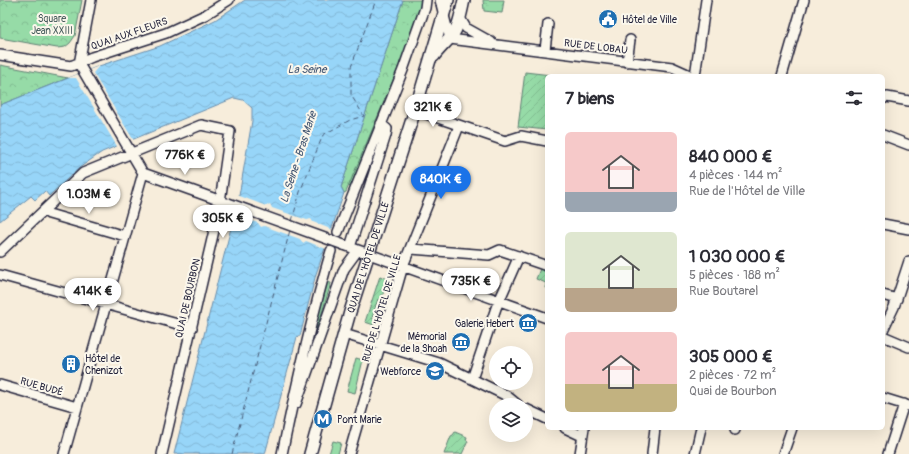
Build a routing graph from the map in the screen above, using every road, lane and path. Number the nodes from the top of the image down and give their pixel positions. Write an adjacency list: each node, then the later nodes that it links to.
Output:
1 (91, 0): 20 (street)
2 (229, 0): 20 (street, QUAI AUX FLEURS)
3 (426, 0): 28 (street)
4 (440, 0): 10 (street)
5 (448, 0): 10 (main road, QUAI DE L'HÔTEL DE VILLE)
6 (464, 0): 11 (main road, QUAI DE L'HÔTEL DE VILLE)
7 (700, 0): 22 (street)
8 (706, 0): 23 (street)
9 (804, 0): 24 (street)
10 (444, 14): 13 (street); 18 (main road, QUAI DE L'HÔTEL DE VILLE)
11 (460, 18): 13 (main road, QUAI DE L'HÔTEL DE VILLE); 15 (street, RUE DE LOBAU)
12 (548, 24): 16 (street)
13 (450, 39): 15 (street, RUE DE LOBAU); 18 (main road, QUAI DE L'HÔTEL DE VILLE)
14 (630, 40): 19 (street)
15 (496, 45): 16 (street, RUE DE LOBAU)
16 (545, 50): 19 (street, RUE DE LOBAU)
17 (0, 54): 20 (street)
18 (430, 61): 27 (main road, QUAI DE L'HÔTEL DE VILLE)
19 (627, 62): 21 (street, RUE DE LOBAU)
20 (78, 64): 33 (street)
21 (688, 74)
22 (695, 74)
23 (695, 74)
24 (783, 74)
25 (885, 98): 26 (street)
26 (909, 101)
27 (415, 110): 29 (street); 41 (main road, QUAI DE L'HÔTEL DE VILLE)
28 (381, 124): 39 (street); 41 (street)
29 (459, 126): 31 (street); 42 (street, RUE DE L'HÔTEL DE VILLE)
30 (885, 136): 32 (street)
31 (545, 141)
32 (909, 145)
33 (131, 151): 34 (street); 35 (street, QUAI DE BOURBON); 36 (street)
34 (143, 173): 35 (street); 40 (street)
35 (224, 202): 41 (street, bridge); 57 (street, QUAI DE BOURBON)
36 (44, 210): 40 (street); 44 (street)
37 (885, 224): 38 (street)
38 (909, 229)
39 (338, 232)
40 (125, 236): 54 (street)
41 (355, 249): 48 (street); 58 (main road, QUAI DE L'HÔTEL DE VILLE); 70 (street)
42 (411, 249): 45 (street); 48 (street, RUE DE L'HÔTEL DE VILLE)
43 (331, 251): 70 (street)
44 (0, 252)
45 (519, 256): 47 (street); 53 (street)
46 (909, 261): 50 (street)
47 (545, 265)
48 (404, 266): 53 (street); 60 (street, RUE DE L'HÔTEL DE VILLE)
49 (0, 275): 54 (street)
50 (905, 287): 52 (street)
51 (885, 296): 52 (street)
52 (897, 299): 56 (street)
53 (499, 301): 55 (street); 62 (street)
54 (106, 305): 57 (street); 67 (street)
55 (545, 317)
56 (885, 326)
57 (192, 328): 76 (street, QUAI DE BOURBON)
58 (344, 334): 60 (street); 78 (main road, QUAI DE L'HÔTEL DE VILLE)
59 (885, 337): 61 (street)
60 (380, 344): 62 (street); 79 (street, RUE DE L'HÔTEL DE VILLE)
61 (909, 347)
62 (472, 379): 64 (street)
63 (0, 385): 67 (street, RUE BUDÉ)
64 (509, 398)
65 (885, 399): 66 (street)
66 (907, 405): 84 (street)
67 (78, 407): 75 (street)
68 (533, 412): 69 (street)
69 (545, 418)
70 (289, 420): 77 (street)
71 (655, 430): 81 (street)
72 (701, 430): 82 (street)
73 (791, 430): 83 (street)
74 (583, 432): 80 (street)
75 (64, 454)
76 (162, 454)
77 (282, 454)
78 (310, 454)
79 (349, 454)
80 (580, 454)
81 (652, 454)
82 (695, 454)
83 (783, 454)
84 (888, 454)

